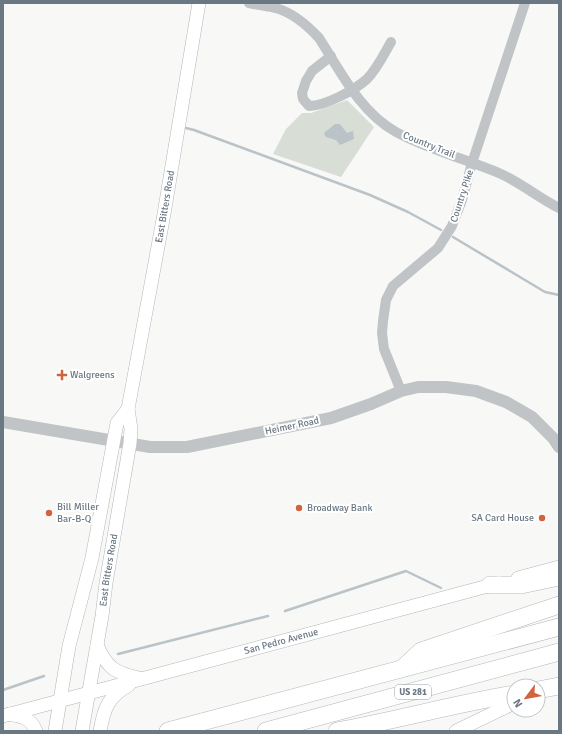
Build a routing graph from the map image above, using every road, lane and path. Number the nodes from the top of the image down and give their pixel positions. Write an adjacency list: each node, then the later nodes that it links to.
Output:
1 (199, 3): 11 (main road, East Bitters Road)
2 (248, 3): 4 (street, Country Trail)
3 (525, 3): 8 (street, Country Pike)
4 (277, 6): 6 (street, Country Trail)
5 (391, 42): 7 (street)
6 (331, 56): 7 (street, Country Trail); 7 (street)
7 (352, 89): 8 (street, Country Trail)
8 (472, 163): 9 (street, Country Trail); 10 (street, Country Pike)
9 (559, 208)
10 (401, 391): 14 (street, Heimer Road); 15 (street, Heimer Road)
11 (128, 409): 13 (main road, East Bitters Road); 14 (main road, East Bitters Road)
12 (3, 422): 13 (street, Heimer Road)
13 (113, 440): 14 (street, Heimer Road); 30 (main road, East Bitters Road)
14 (130, 443): 21 (main road, East Bitters Road)
15 (559, 447)
16 (559, 567): 18 (main road, San Pedro Avenue)
17 (559, 577): 18 (highway)
18 (490, 585): 24 (main road, San Pedro Avenue)
19 (559, 605): 23 (highway)
20 (559, 627): 23 (highway, US 281)
21 (97, 645): 24 (main road); 27 (main road, East Bitters Road)
22 (559, 652): 38 (highway, US 281)
23 (403, 668): 37 (highway, US 281)
24 (141, 678): 27 (main road, San Pedro Avenue); 36 (main road)
25 (559, 688): 26 (highway); 28 (main road)
26 (546, 689)
27 (89, 692): 30 (main road, San Pedro Avenue); 35 (main road, East Bitters Road)
28 (546, 692)
29 (506, 695): 39 (highway)
30 (60, 700): 32 (main road, San Pedro Avenue); 34 (main road, East Bitters Road)
31 (506, 707): 40 (main road)
32 (5, 715): 33 (main road)
33 (36, 731)
34 (55, 731)
35 (82, 731)
36 (100, 731)
37 (168, 731)
38 (266, 731)
39 (337, 731)
40 (456, 731)

